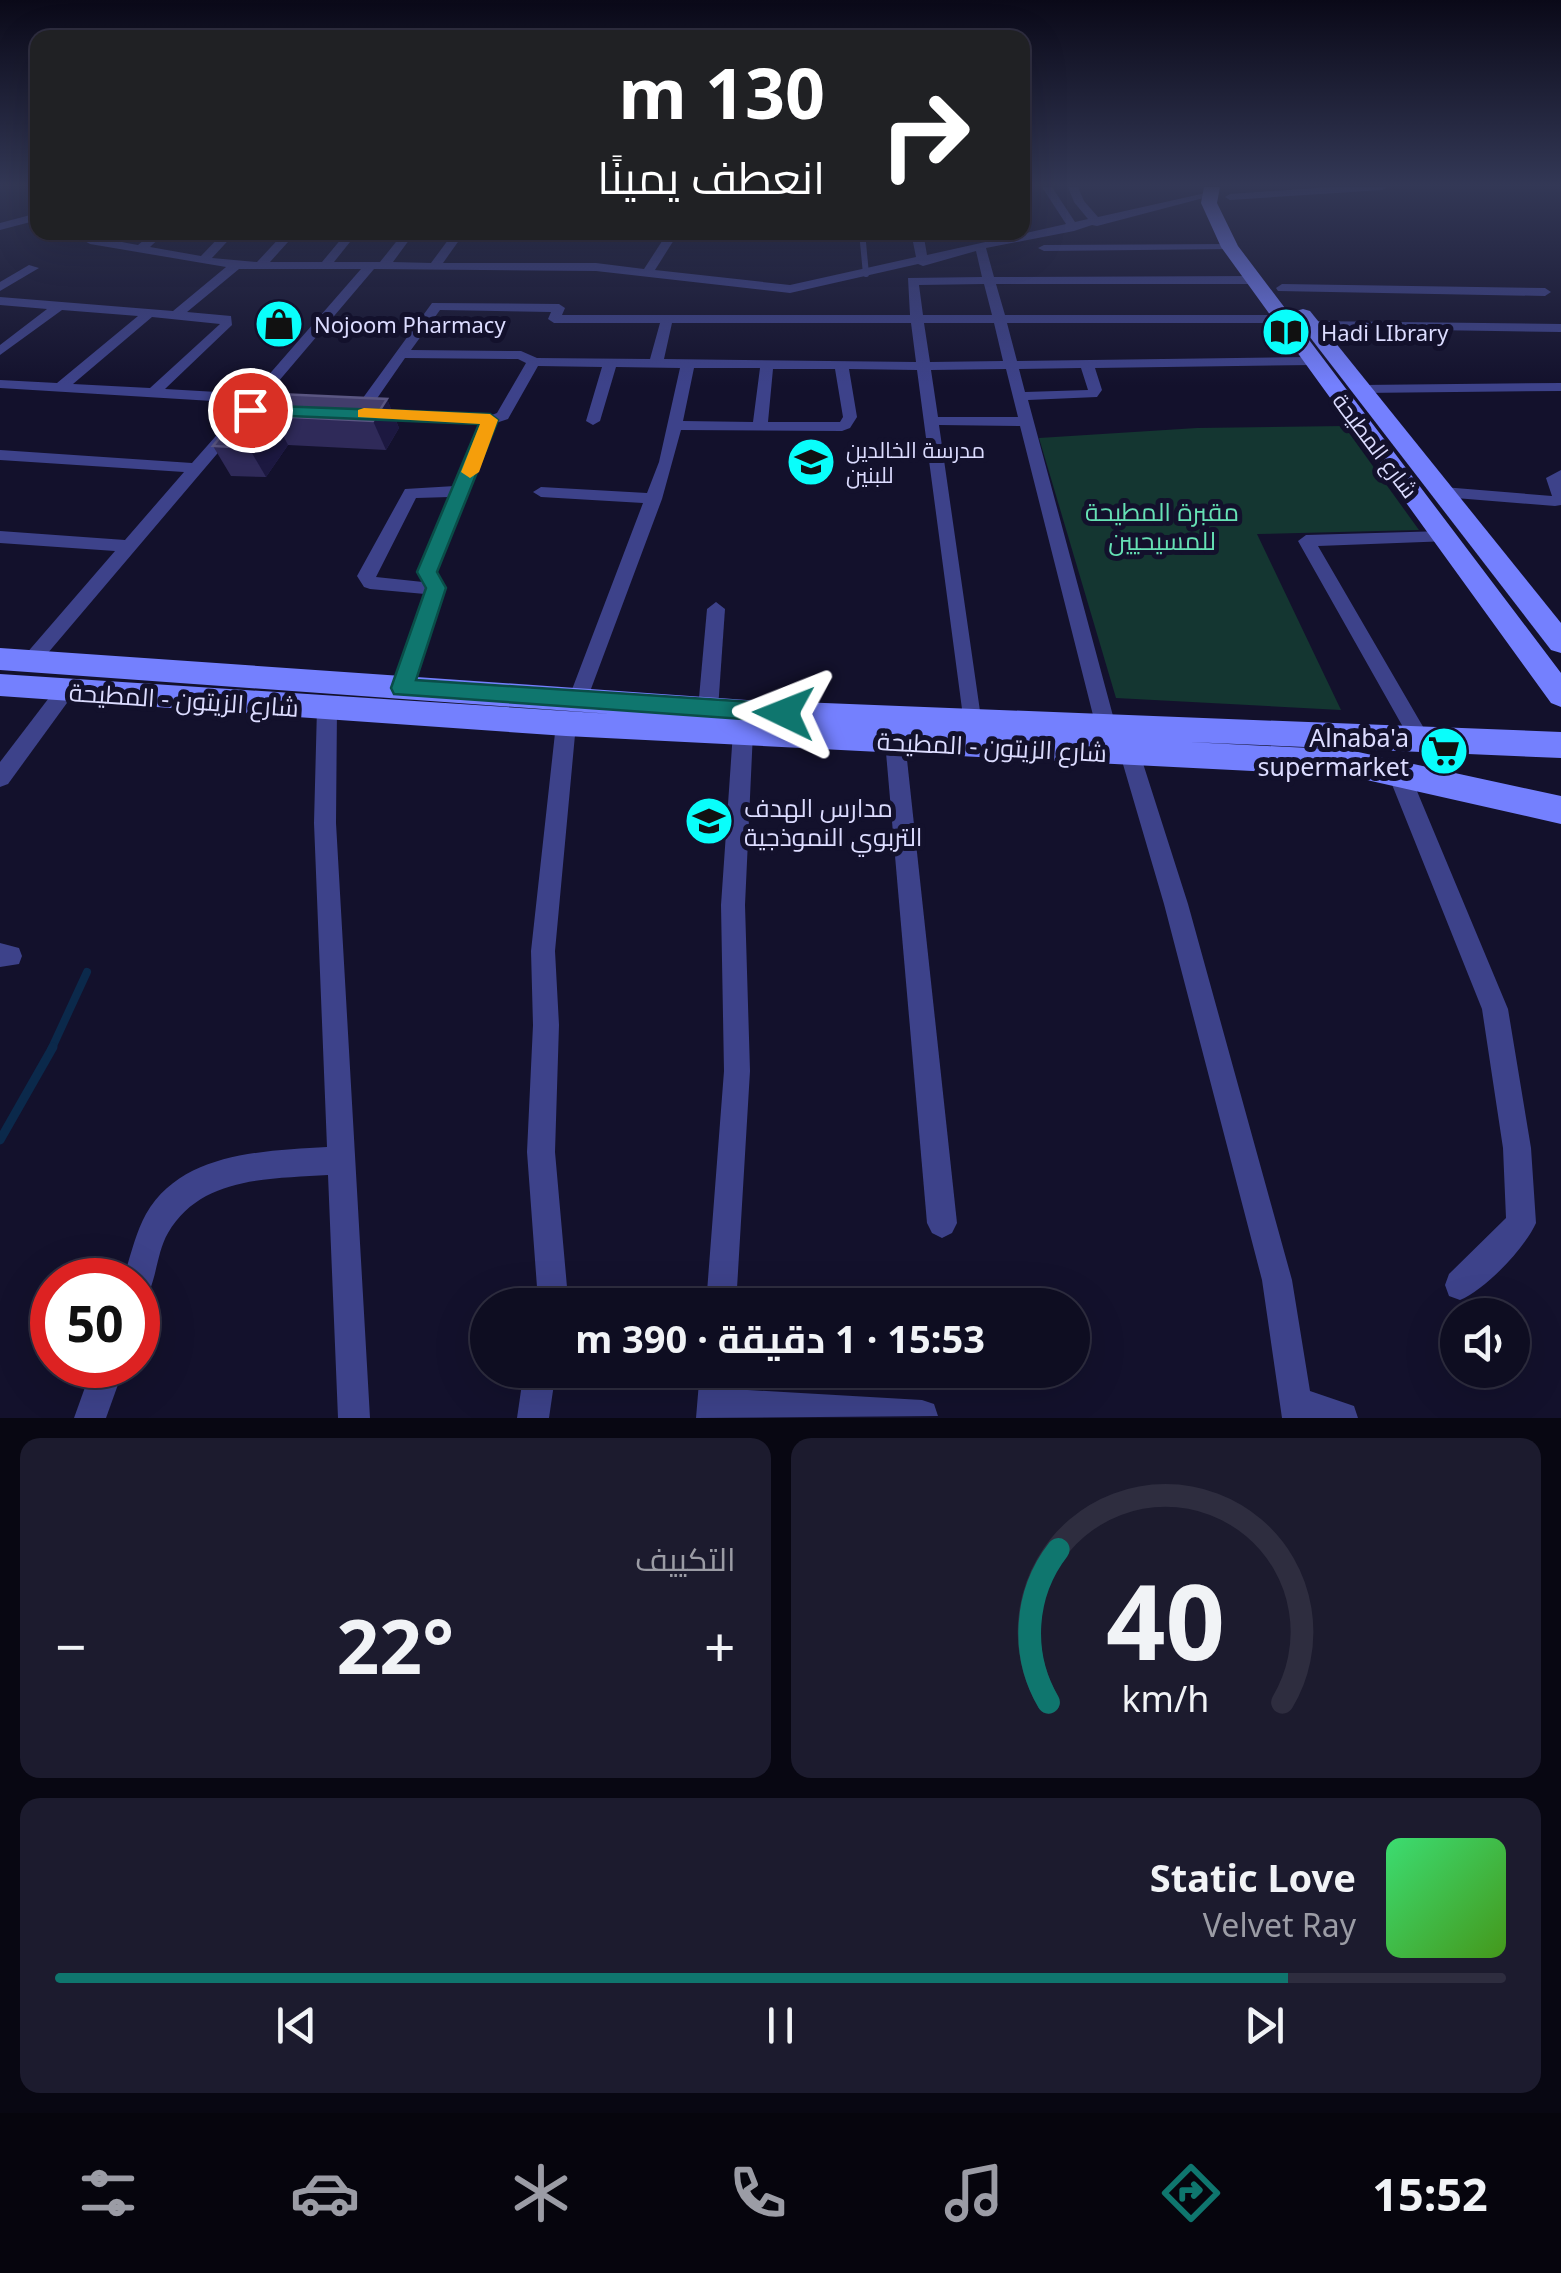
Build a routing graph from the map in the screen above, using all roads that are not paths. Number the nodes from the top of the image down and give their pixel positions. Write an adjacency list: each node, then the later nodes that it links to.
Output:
1 (155, 253): 17 (street)
2 (211, 253): 17 (street)
3 (271, 253): 21 (street)
4 (336, 253): 24 (street)
5 (390, 253): 25 (street)
6 (444, 253): 22 (street)
7 (660, 253): 26 (street)
8 (864, 253): 27 (lane)
9 (921, 253): 19 (street)
10 (962, 253): 19 (street)
11 (981, 253): 28 (street)
12 (1035, 253): 18 (street)
13 (1056, 253): 18 (street)
14 (1145, 253): 18 (street)
15 (1236, 253): 31 (main road, شارع المطيحة)
16 (1255, 253): 31 (main road, شارع المطيحة)
17 (204, 260): 20 (street)
18 (1051, 260): 28 (street); 31 (street)
19 (923, 262): 27 (street)
20 (236, 265): 21 (street); 35 (street)
21 (258, 266): 24 (street)
22 (434, 267): 25 (street); 26 (street)
23 (33, 268): 29 (street)
24 (324, 268): 25 (street)
25 (376, 268): 59 (street)
26 (649, 270): 27 (street)
27 (866, 274)
28 (987, 280): 37 (street); 38 (street)
29 (0, 287)
30 (1545, 292): 31 (street)
31 (1275, 297): 38 (street); 39 (main road, شارع المطيحة); 43 (main road, شارع المطيحة)
32 (0, 301): 33 (street)
33 (60, 305): 34 (street); 41 (street)
34 (150, 312): 35 (street); 55 (street)
35 (177, 314): 57 (street)
36 (668, 319): 37 (street); 42 (street); 45 (street)
37 (916, 320): 38 (street); 52 (street)
38 (1000, 320): 51 (street)
39 (1311, 325): 40 (street); 56 (main road, شارع المطيحة)
40 (1561, 328)
41 (0, 351)
42 (402, 354): 44 (street); 61 (street)
43 (1312, 360): 49 (street); 76 (main road, شارع المطيحة)
44 (534, 362): 46 (street); 62 (street)
45 (656, 362): 46 (street); 47 (street)
46 (610, 363): 63 (street)
47 (688, 363): 48 (street); 66 (street)
48 (767, 363): 50 (street); 67 (street)
49 (1086, 363): 51 (street); 58 (street)
50 (841, 364): 52 (street); 67 (street)
51 (1011, 364): 52 (street); 58 (street)
52 (925, 366): 64 (street)
53 (0, 384): 55 (street)
54 (1561, 387): 56 (street)
55 (60, 388): 57 (street)
56 (1361, 389): 73 (main road, شارع المطيحة)
57 (152, 394): 59 (street)
58 (1019, 396): 65 (street)
59 (258, 407): 69 (street)
60 (341, 412): 61 (street)
61 (359, 413): 62 (street)
62 (490, 420): 71 (street)
63 (593, 420)
64 (933, 421): 65 (street); 91 (street)
65 (1026, 422): 92 (street)
66 (676, 426): 67 (street); 74 (street)
67 (760, 427)
68 (0, 455): 69 (street)
69 (196, 468): 77 (street)
70 (1561, 476): 73 (street)
71 (463, 490): 78 (street); 78 (street)
72 (542, 492): 74 (street)
73 (1443, 492): 80 (main road, شارع المطيحة)
74 (654, 498): 90 (street)
75 (0, 537): 77 (street)
76 (1444, 537): 87 (main road, شارع المطيحة); 94 (street)
77 (128, 546): 83 (street)
78 (436, 588): 85 (street)
79 (716, 609): 89 (street)
80 (1536, 611): 81 (street); 82 (main road, شارع المطيحة)
81 (1561, 613)
82 (1561, 643)
83 (14, 661): 85 (main road, شارع الزيتون - المطيحة)
84 (0, 685): 86 (main road, شارع الزيتون - المطيحة)
85 (402, 688): 90 (main road, شارع الزيتون - المطيحة)
86 (64, 691): 88 (main road, شارع الزيتون - المطيحة); 99 (street)
87 (1561, 695)
88 (327, 708): 90 (main road, شارع الزيتون - المطيحة); 101 (street)
89 (708, 709): 90 (main road, شارع الزيتون - المطيحة); 91 (main road, شارع الزيتون - المطيحة)
90 (572, 712): 93 (main road, شارع الزيتون - المطيحة); 105 (street)
91 (971, 718): 92 (main road, شارع الزيتون - المطيحة)
92 (1106, 728): 94 (main road, شارع الزيتون - المطيحة)
93 (744, 732): 95 (main road, شارع الزيتون - المطيحة); 106 (street)
94 (1419, 737): 96 (main road, شارع الزيتون - المطيحة)
95 (895, 741): 97 (main road, شارع الزيتون - المطيحة); 102 (street)
96 (1561, 745)
97 (1130, 754): 98 (main road, شارع الزيتون - المطيحة); 109 (street)
98 (1398, 772): 100 (main road, شارع الزيتون - المطيحة); 104 (street)
99 (0, 778)
100 (1561, 810)
101 (339, 1160): 103 (street); 113 (street)
102 (942, 1222)
103 (145, 1258)
104 (1460, 1285)
105 (552, 1288)
106 (722, 1288)
107 (101, 1388): 112 (street)
108 (537, 1388): 114 (street)
109 (1297, 1410): 115 (street)
110 (713, 1411): 111 (street)
111 (922, 1416)
112 (90, 1418)
113 (354, 1418)
114 (533, 1418)
115 (1342, 1418)

